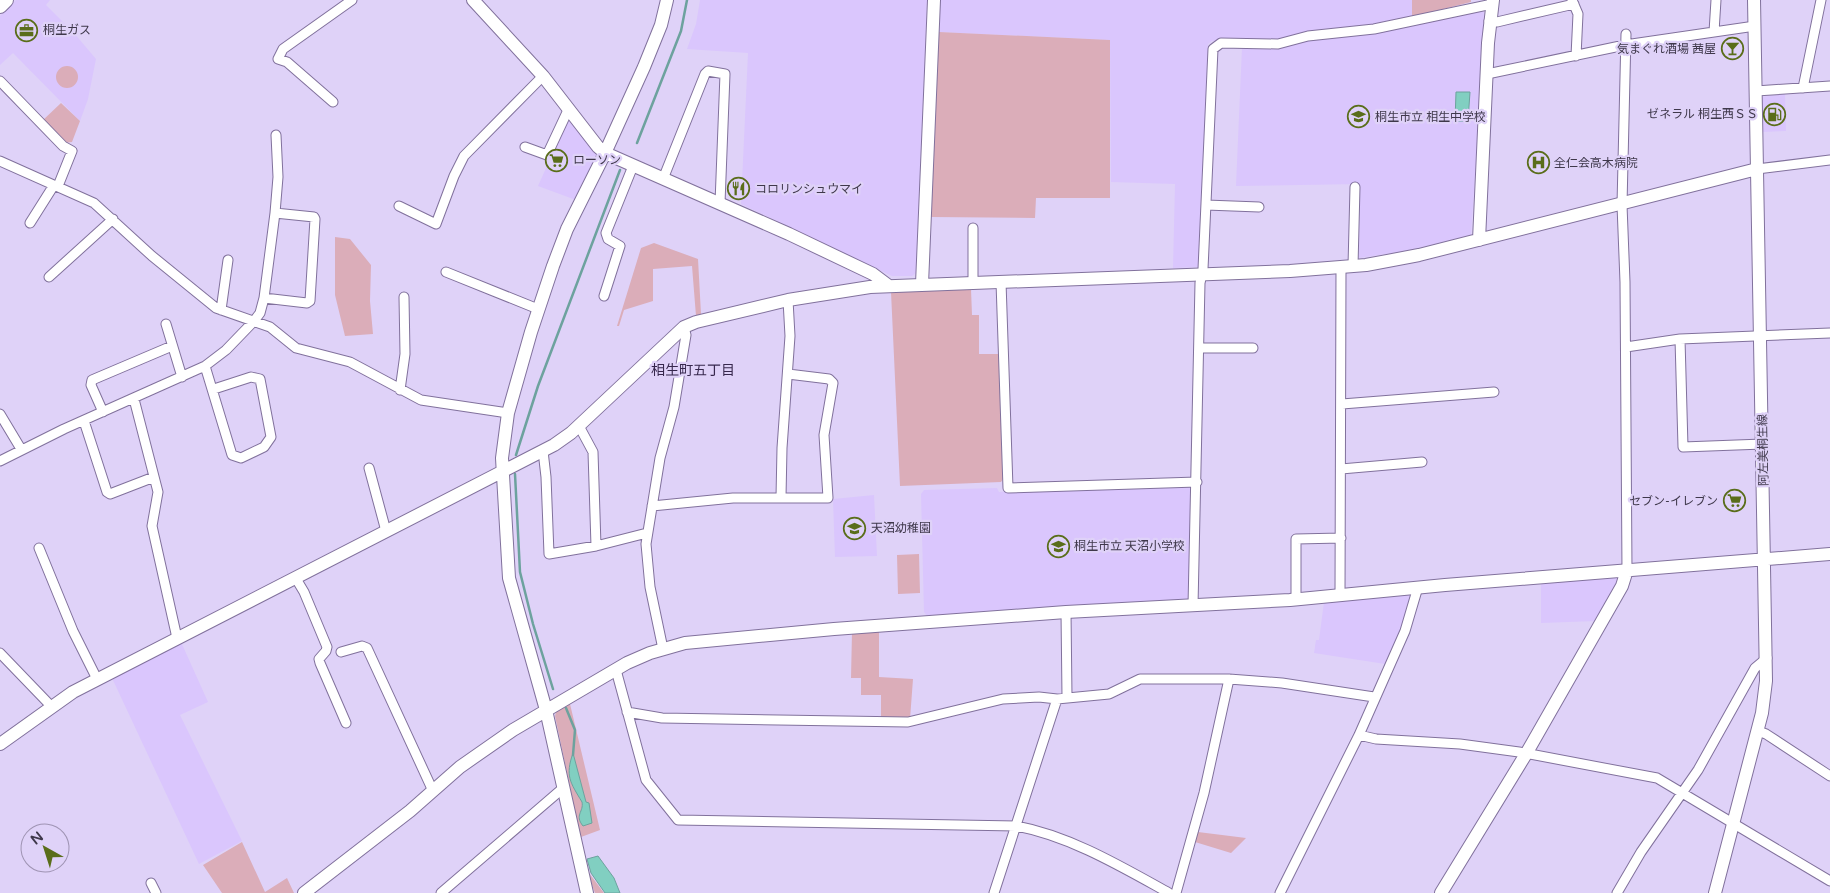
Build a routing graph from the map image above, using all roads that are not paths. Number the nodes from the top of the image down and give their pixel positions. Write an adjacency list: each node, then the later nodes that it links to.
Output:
1 (6, 0): 11 (main road)
2 (352, 0): 24 (street)
3 (473, 0): 19 (street)
4 (667, 0): 28 (street)
5 (934, 0): 53 (street)
6 (1716, 0): 14 (street)
7 (1754, 0): 13 (street, 阿左美桐生線)
8 (1821, 0): 22 (street)
9 (1493, 2): 12 (street); 37 (street)
10 (1573, 2): 12 (street); 17 (street)
11 (0, 6)
12 (1490, 21): 18 (street)
13 (1755, 26): 14 (street); 23 (street, 阿左美桐生線)
14 (1714, 32): 16 (street)
15 (1626, 34): 16 (street)
16 (1625, 45): 17 (street); 38 (street)
17 (1576, 56): 18 (street)
18 (1487, 74): 45 (street)
19 (543, 76): 25 (street); 39 (street)
20 (0, 81): 34 (street)
21 (1830, 86): 22 (street)
22 (1803, 88): 23 (street)
23 (1756, 91): 32 (street, 阿左美桐生線)
24 (333, 102)
25 (569, 108): 27 (street); 28 (street)
26 (276, 135): 41 (street)
27 (524, 147)
28 (605, 153): 31 (street); 59 (street)
29 (1830, 160): 32 (street)
30 (0, 161): 34 (street)
31 (633, 166): 33 (street); 55 (street)
32 (1757, 169): 38 (street); 65 (street, 阿左美桐生線)
33 (663, 178): 36 (street); 36 (street)
34 (56, 185): 42 (street); 43 (street)
35 (1355, 187): 47 (street)
36 (720, 203): 54 (street)
37 (1206, 205): 40 (street); 49 (street)
38 (1622, 205): 45 (street); 68 (street)
39 (399, 206)
40 (1259, 207)
41 (275, 213): 57 (street); 57 (street)
42 (113, 219): 50 (street); 60 (street)
43 (30, 223)
44 (973, 228): 52 (street)
45 (1479, 240): 47 (street)
46 (228, 260): 60 (street)
47 (1347, 267): 49 (street); 78 (street)
48 (446, 272): 59 (street)
49 (1202, 274): 51 (street); 69 (street)
50 (49, 276)
51 (1001, 282): 52 (street); 93 (street)
52 (973, 283): 53 (street)
53 (922, 284): 54 (street)
54 (889, 286): 58 (street)
55 (604, 296)
56 (404, 297): 75 (street)
57 (264, 298): 61 (street)
58 (788, 300): 63 (street); 72 (street)
59 (538, 309): 80 (street)
60 (221, 310): 61 (street)
61 (254, 321): 71 (street); 75 (street)
62 (166, 324): 67 (street)
63 (684, 327): 83 (street); 95 (street)
64 (1830, 333): 65 (street)
65 (1760, 335): 66 (street); 84 (street, 阿左美桐生線)
66 (1680, 340): 68 (street); 84 (street)
67 (172, 346): 73 (street); 79 (street)
68 (1626, 347): 103 (street)
69 (1200, 348): 70 (street); 93 (street)
70 (1253, 348)
71 (206, 366): 73 (street); 74 (street)
72 (788, 374): 94 (street); 94 (street)
73 (182, 377): 77 (street)
74 (214, 389): 74 (street)
75 (400, 390): 80 (street)
76 (1494, 392): 78 (street)
77 (134, 398): 79 (street); 92 (street)
78 (1342, 404): 90 (street)
79 (103, 412): 82 (street)
80 (508, 413): 91 (street)
81 (0, 414): 85 (street)
82 (84, 420): 85 (street); 92 (street)
83 (579, 426): 86 (street); 99 (street)
84 (1762, 444): 102 (street, 阿左美桐生線)
85 (22, 449): 87 (street)
86 (543, 451): 91 (street); 99 (street)
87 (0, 460)
88 (1422, 462): 90 (street)
89 (369, 468): 96 (street)
90 (1341, 469): 98 (street)
91 (502, 471): 96 (street); 122 (street)
92 (154, 477): 110 (street)
93 (1197, 482): 108 (street)
94 (781, 497): 95 (street)
95 (652, 506): 97 (street)
96 (386, 531): 104 (street)
97 (648, 533): 99 (street); 111 (street)
98 (1341, 538): 106 (street); 107 (street)
99 (596, 546)
100 (39, 548): 116 (street)
101 (1830, 554): 102 (street)
102 (1765, 560): 103 (street); 114 (street, 阿左美桐生線)
103 (1627, 570): 105 (street); 128 (street)
104 (295, 577): 110 (street); 124 (street)
105 (1418, 588): 106 (street); 119 (street)
106 (1340, 595): 107 (street)
107 (1296, 599): 108 (street)
108 (1194, 606): 109 (street)
109 (1066, 612): 111 (street); 118 (street)
110 (177, 638): 116 (street)
111 (663, 649): 115 (street)
112 (341, 652): 131 (street)
113 (0, 653): 121 (street)
114 (1767, 658): 125 (street, 阿左美桐生線); 132 (street)
115 (616, 670): 122 (street); 123 (street)
116 (97, 679): 121 (street)
117 (1229, 679): 118 (street); 119 (street); 143 (street)
118 (1067, 697): 120 (street)
119 (1374, 697): 126 (street)
120 (1057, 699): 123 (street); 134 (street)
121 (51, 706): 127 (street)
122 (546, 710): 130 (street); 131 (street)
123 (627, 712): 134 (street)
124 (346, 723)
125 (1758, 731): 129 (street); 133 (street, 阿左美桐生線)
126 (1358, 735): 128 (street); 144 (street)
127 (0, 744)
128 (1526, 754): 132 (street); 145 (street)
129 (1830, 776)
130 (562, 789): 139 (street); 140 (street)
131 (433, 791): 138 (street)
132 (1682, 792): 133 (street); 146 (street)
133 (1733, 822): 135 (street); 147 (street, 阿左美桐生線)
134 (1016, 826): 141 (street); 142 (street)
135 (1830, 881)
136 (151, 883): 137 (street)
137 (156, 893)
138 (304, 893)
139 (441, 893)
140 (587, 893)
141 (994, 893)
142 (1169, 893)
143 (1176, 893)
144 (1280, 893)
145 (1441, 893)
146 (1618, 893)
147 (1715, 893)

